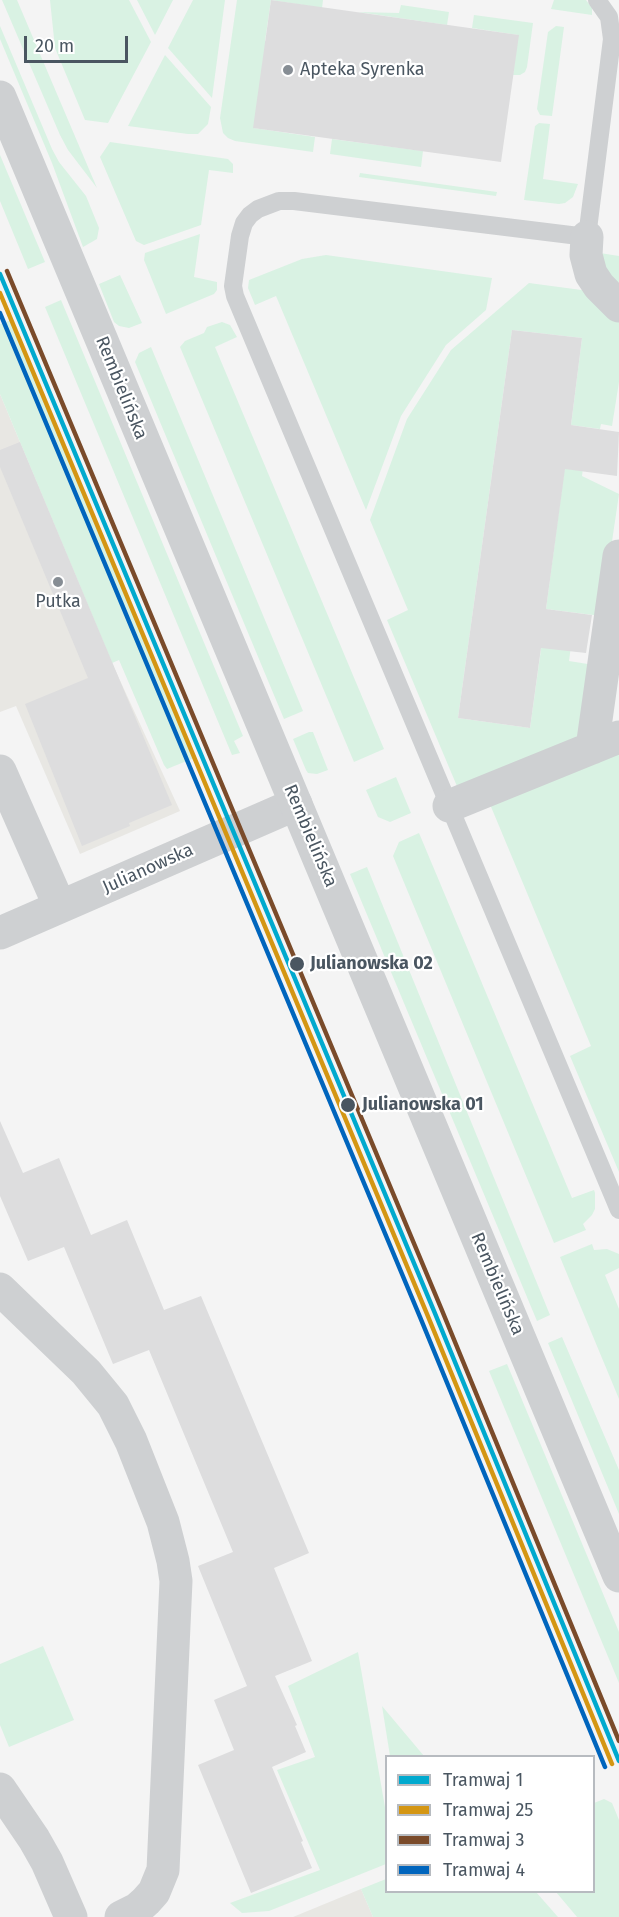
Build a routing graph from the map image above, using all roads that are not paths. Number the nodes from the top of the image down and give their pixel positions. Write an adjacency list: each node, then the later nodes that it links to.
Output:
1 (597, 0): 3 (lane)
2 (0, 97): 8 (street, Rembielińska)
3 (587, 237): 4 (street); 9 (lane)
4 (619, 306)
5 (619, 556): 6 (street)
6 (605, 743): 9 (street)
7 (0, 771): 10 (street)
8 (296, 804): 10 (street, Julianowska); 14 (street, Rembielińska)
9 (449, 806): 12 (lane)
10 (60, 907): 11 (street, Julianowska)
11 (0, 933)
12 (619, 1210)
13 (0, 1288): 16 (street)
14 (619, 1576)
15 (0, 1790): 17 (street)
16 (134, 1909)
17 (71, 1917)

